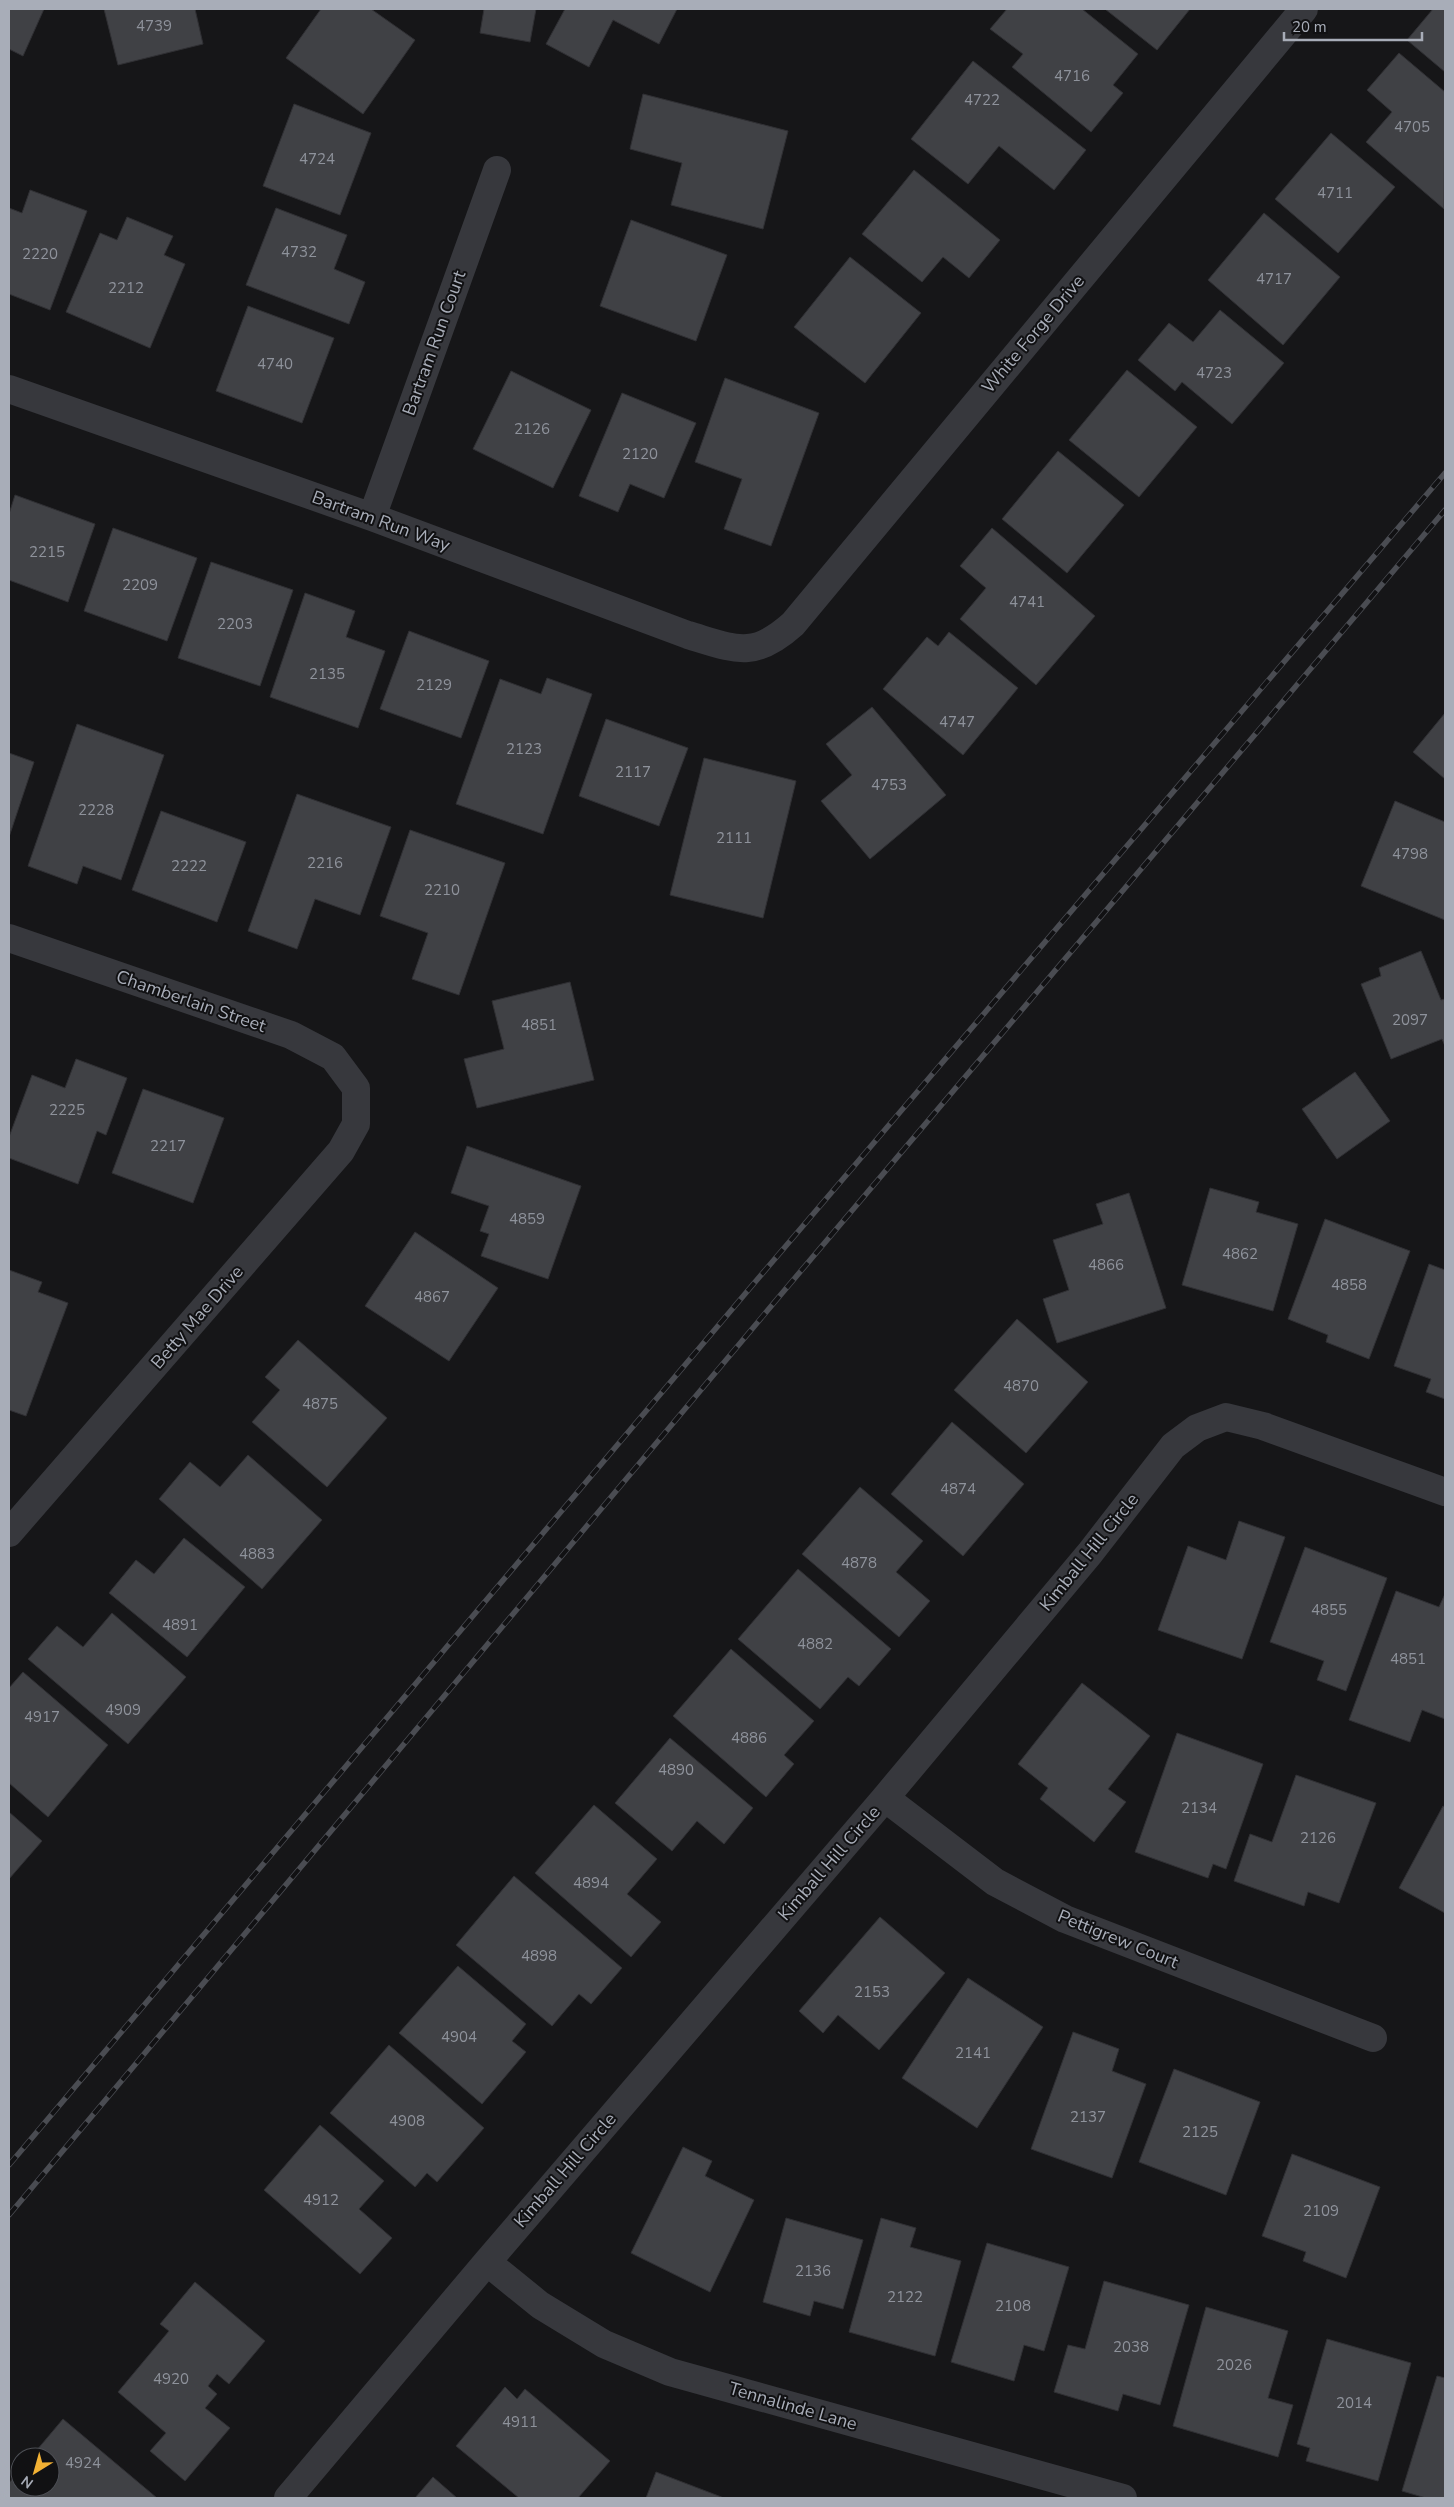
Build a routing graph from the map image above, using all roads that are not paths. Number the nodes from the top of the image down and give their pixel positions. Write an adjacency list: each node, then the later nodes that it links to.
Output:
1 (1304, 9): 5 (street, White Forge Drive)
2 (497, 170): 4 (street, Bartram Run Court)
3 (9, 389): 4 (street, Bartram Run Way)
4 (372, 517): 5 (street, Bartram Run Way)
5 (754, 649)
6 (9, 938): 7 (street, Chamberlain Street)
7 (356, 1088): 9 (street, Betty Mae Drive)
8 (1445, 1492): 10 (street, Kimball Hill Circle)
9 (10, 1528)
10 (885, 1798): 11 (street, Pettigrew Court); 12 (street, Kimball Hill Circle)
11 (1373, 2038)
12 (487, 2262): 13 (street, Kimball Hill Circle); 14 (street, Tennalinde Lane)
13 (288, 2498)
14 (1123, 2498)

